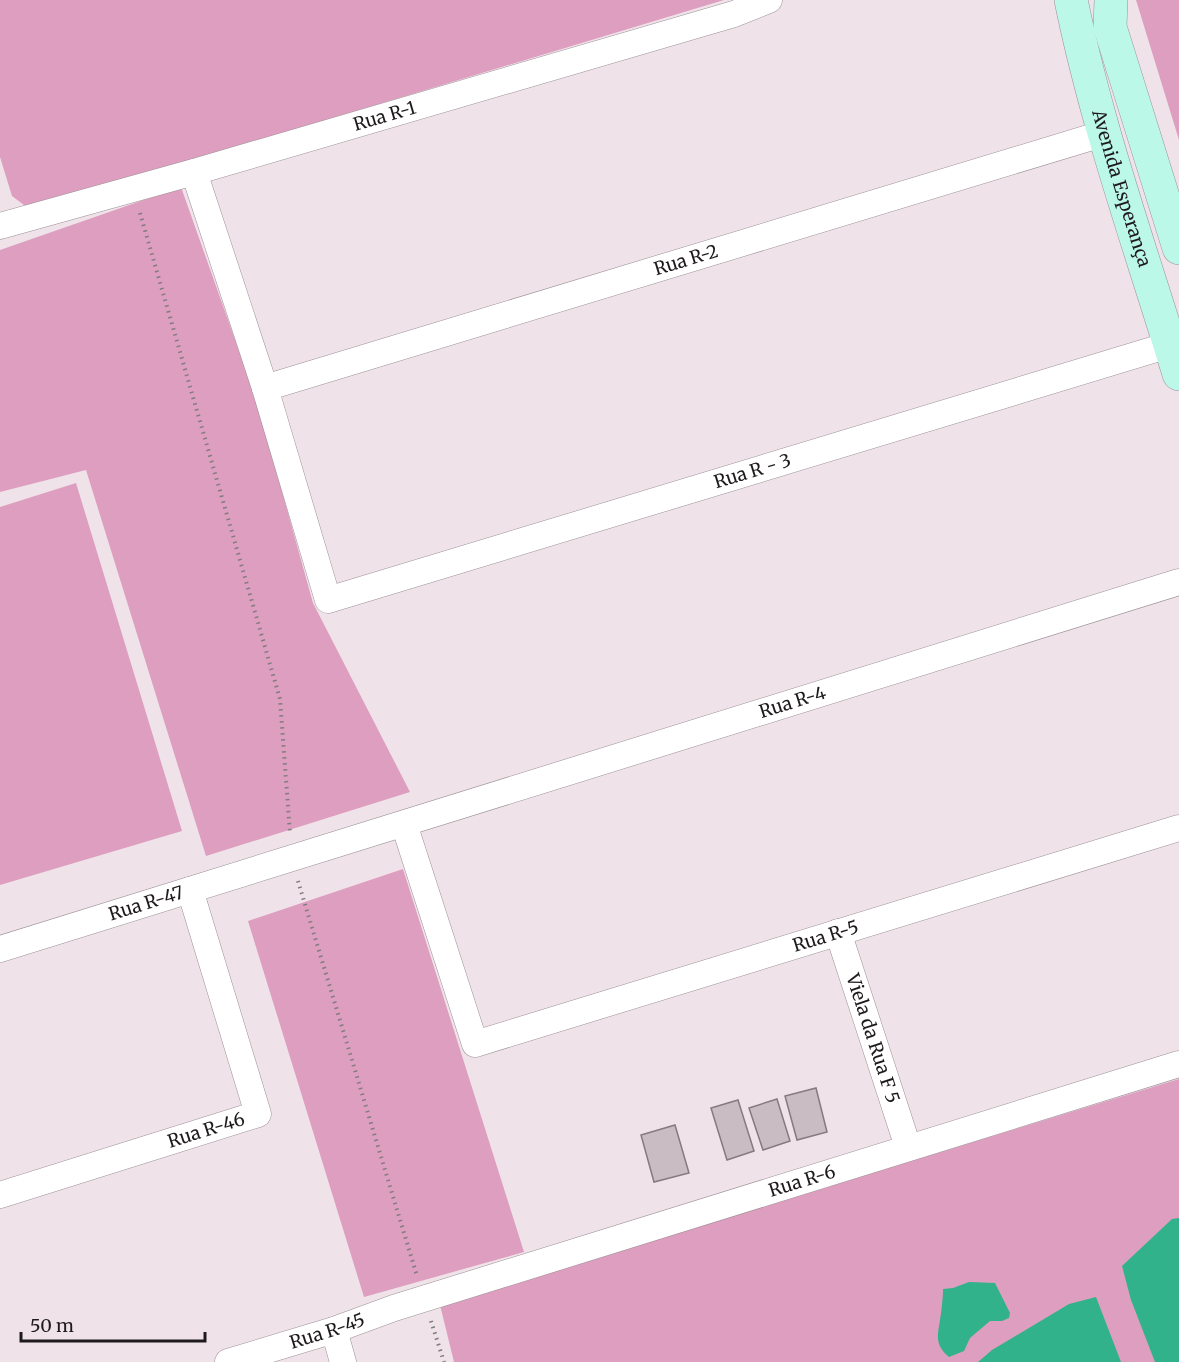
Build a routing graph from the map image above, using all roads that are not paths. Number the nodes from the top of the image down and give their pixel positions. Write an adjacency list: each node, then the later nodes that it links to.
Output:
1 (769, 0): 5 (street, Rua R-1)
2 (1071, 0): 4 (main road, Avenida Esperança)
3 (1111, 0): 7 (main road, Avenida Esperança)
4 (1105, 133): 8 (main road, Avenida Esperança); 9 (street, Rua R-2)
5 (194, 172): 6 (street, Rua R-1); 9 (street)
6 (0, 226)
7 (1179, 248)
8 (1176, 353): 9 (street, Rua R - 3)
9 (265, 388)
10 (1179, 582): 11 (street, Rua R-4)
11 (404, 824): 13 (street, Rua R-4); 15 (street, Rua R-5)
12 (1179, 828): 15 (street, Rua R-5)
13 (291, 858): 14 (street, Rua R-47)
14 (190, 890): 16 (street, Rua R-47); 19 (street, Rua R-46)
15 (838, 932): 18 (street, Viela da Rua F 5)
16 (0, 949)
17 (1179, 1064): 18 (street, Rua R-6)
18 (908, 1147): 20 (street, Rua R-6)
19 (0, 1195)
20 (424, 1299): 21 (street, Rua R-45)
21 (334, 1330): 22 (street, Rua R-45); 23 (street)
22 (228, 1362)
23 (343, 1362)

